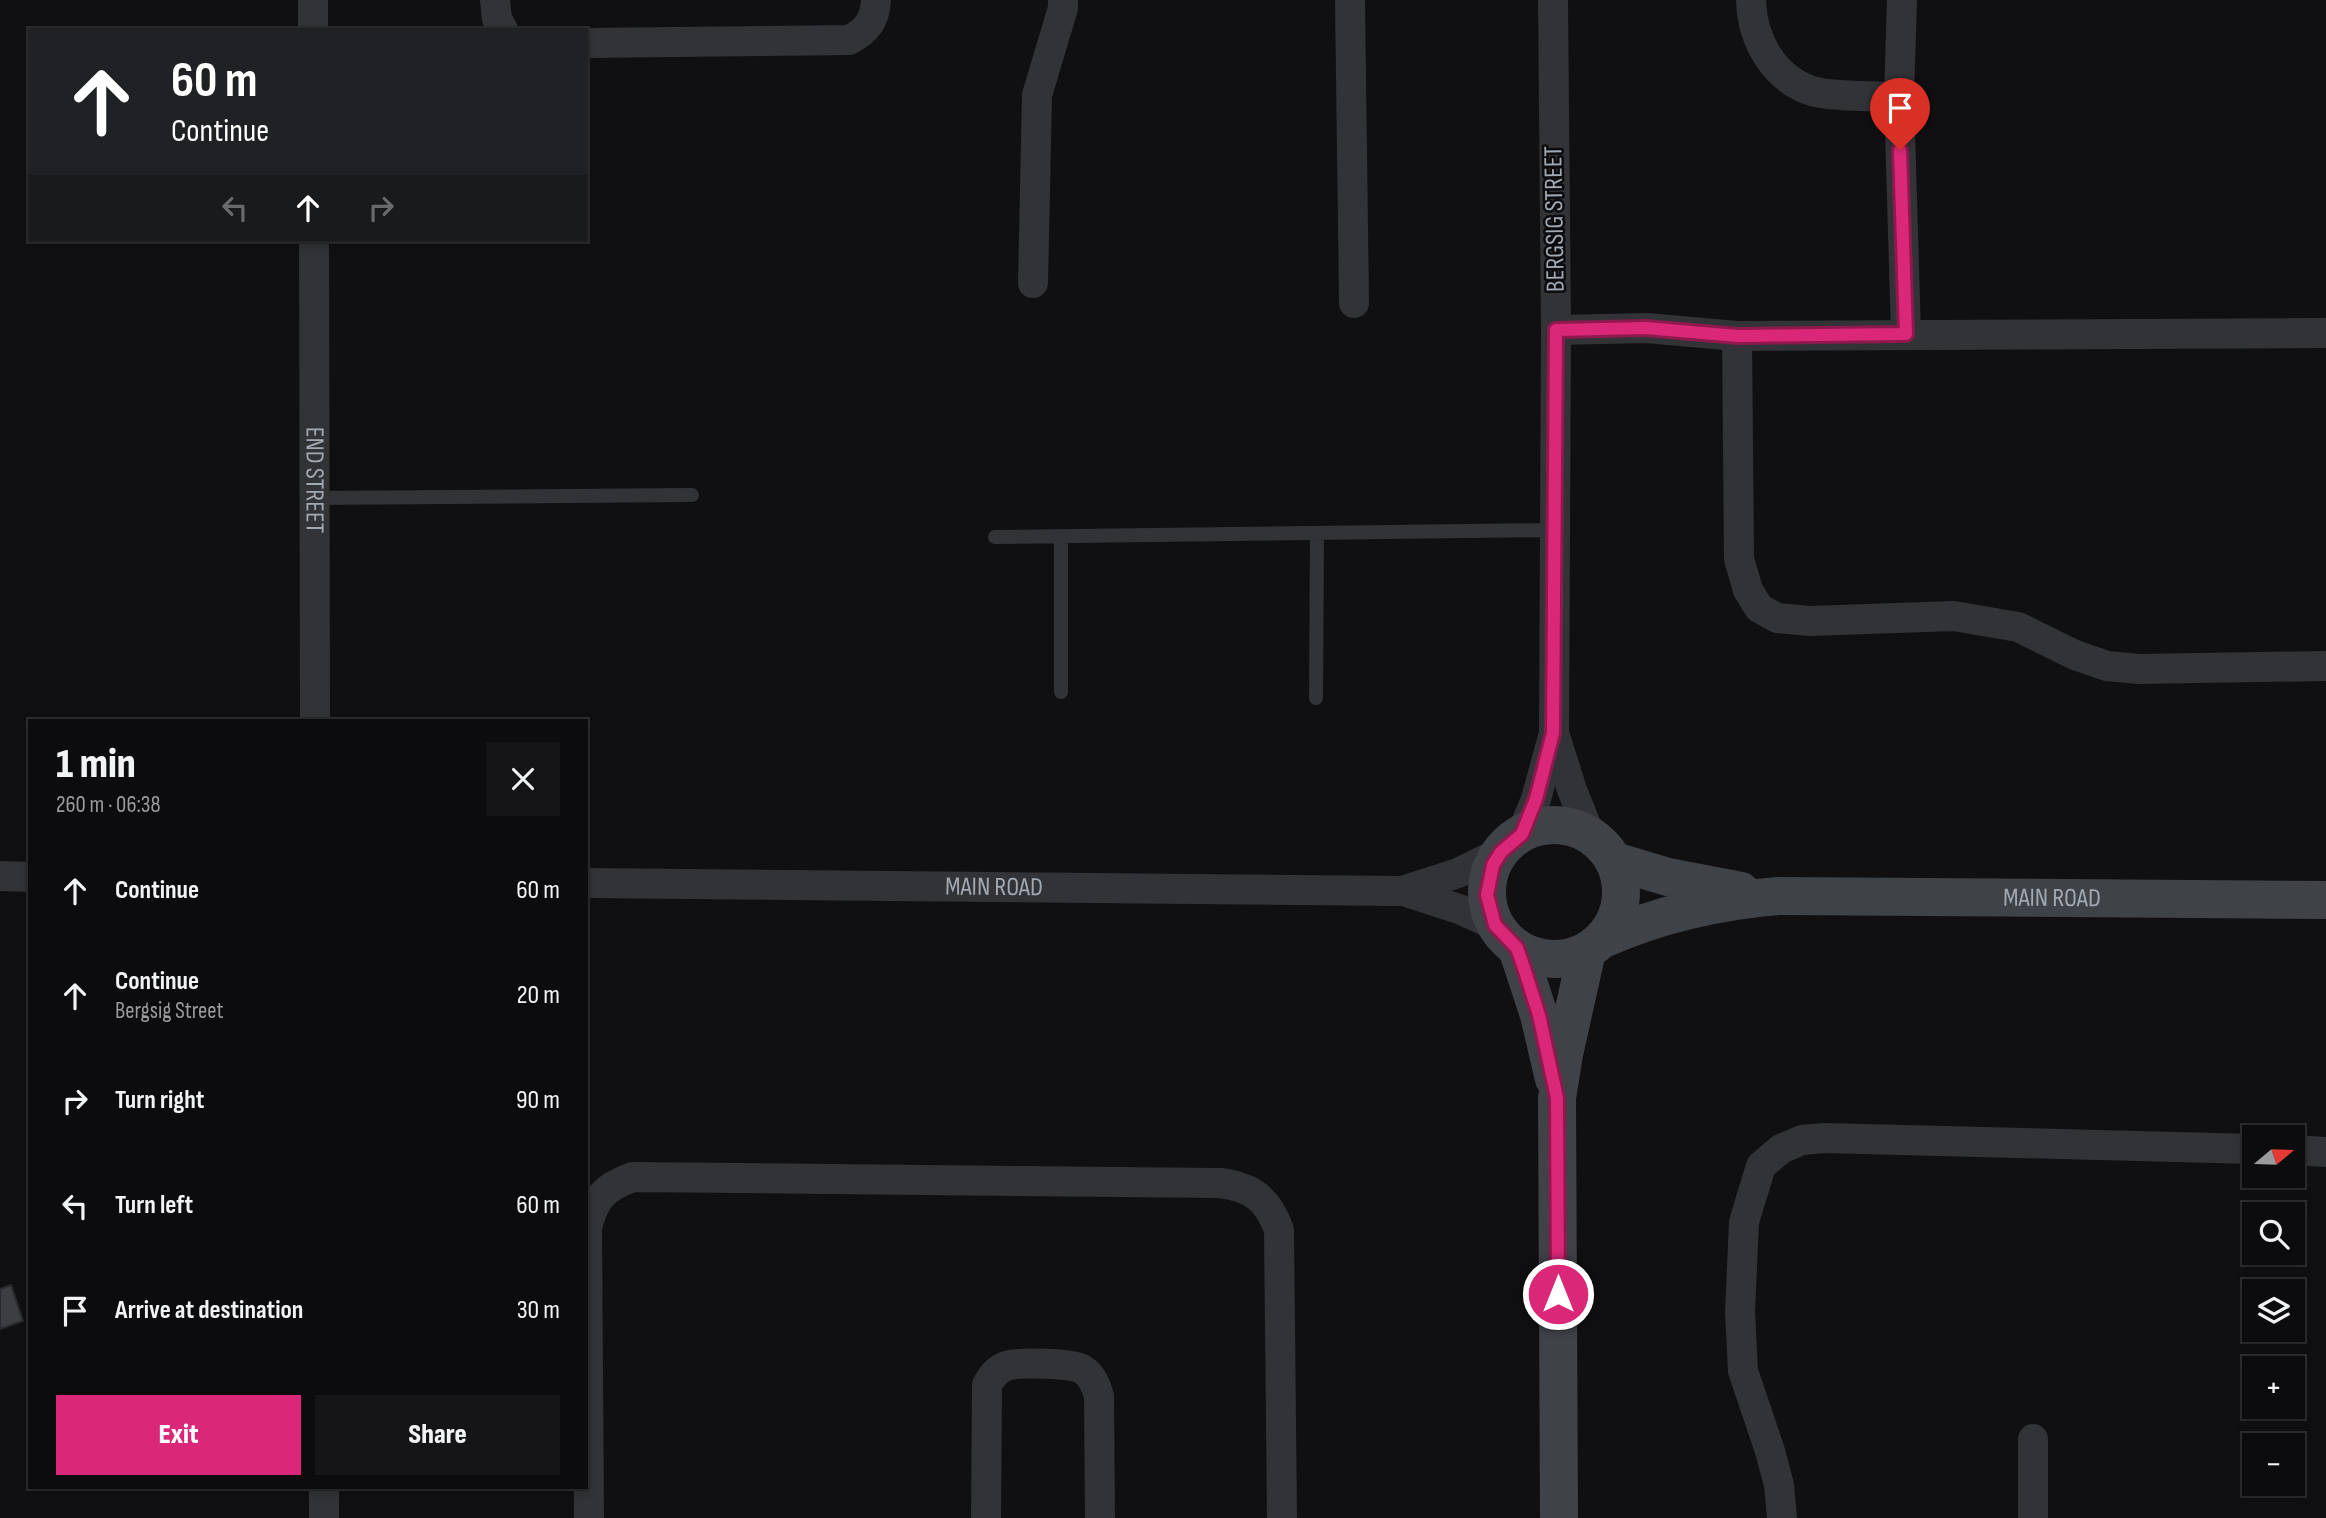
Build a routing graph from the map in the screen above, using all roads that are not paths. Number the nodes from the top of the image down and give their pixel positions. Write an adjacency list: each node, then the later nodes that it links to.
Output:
1 (313, 0): 9 (street)
2 (495, 0): 10 (street)
3 (876, 0): 11 (street)
4 (1063, 0): 14 (street)
5 (1350, 0): 15 (street)
6 (1553, 0): 16 (street, BERGSIG STREET)
7 (1751, 0): 12 (street)
8 (1902, 0): 12 (street)
9 (313, 28)
10 (502, 28)
11 (588, 43)
12 (1899, 97): 18 (street)
13 (314, 242): 21 (street, END STREET)
14 (1033, 283)
15 (1354, 303)
16 (1556, 330): 19 (street); 22 (street, BERGSIG STREET)
17 (2326, 333): 18 (street)
18 (1906, 334): 19 (street)
19 (1737, 336): 26 (street)
20 (692, 495): 21 (lane)
21 (315, 498): 29 (street, END STREET)
22 (1555, 530): 23 (lane); 30 (street, BERGSIG STREET)
23 (1317, 533): 24 (lane); 28 (lane)
24 (1061, 536): 25 (lane); 27 (lane)
25 (995, 537)
26 (2326, 666)
27 (1061, 692)
28 (1316, 698)
29 (315, 719)
30 (1553, 733): 31 (street, BERGSIG STREET); 32 (street, BERGSIG STREET)
31 (1511, 843): 32 (street); 36 (street, MAIN ROAD); 39 (street)
32 (1603, 849): 37 (street, MAIN ROAD); 40 (street)
33 (0, 876): 34 (street)
34 (28, 877)
35 (588, 883): 36 (street, MAIN ROAD)
36 (1402, 891): 39 (street, MAIN ROAD)
37 (1778, 896): 38 (street, MAIN ROAD); 40 (street, MAIN ROAD)
38 (2326, 900)
39 (1506, 937): 40 (street); 41 (street)
40 (1595, 945): 41 (street)
41 (1557, 1098): 54 (street)
42 (2242, 1149): 55 (street)
43 (2305, 1151): 44 (street)
44 (2326, 1152)
45 (588, 1225): 53 (street)
46 (588, 1373): 50 (street)
47 (2033, 1439): 56 (street)
48 (324, 1489): 49 (street)
49 (324, 1518)
50 (589, 1518)
51 (986, 1518): 52 (street)
52 (1100, 1518)
53 (1282, 1518)
54 (1559, 1518)
55 (1782, 1518)
56 (2034, 1518)

